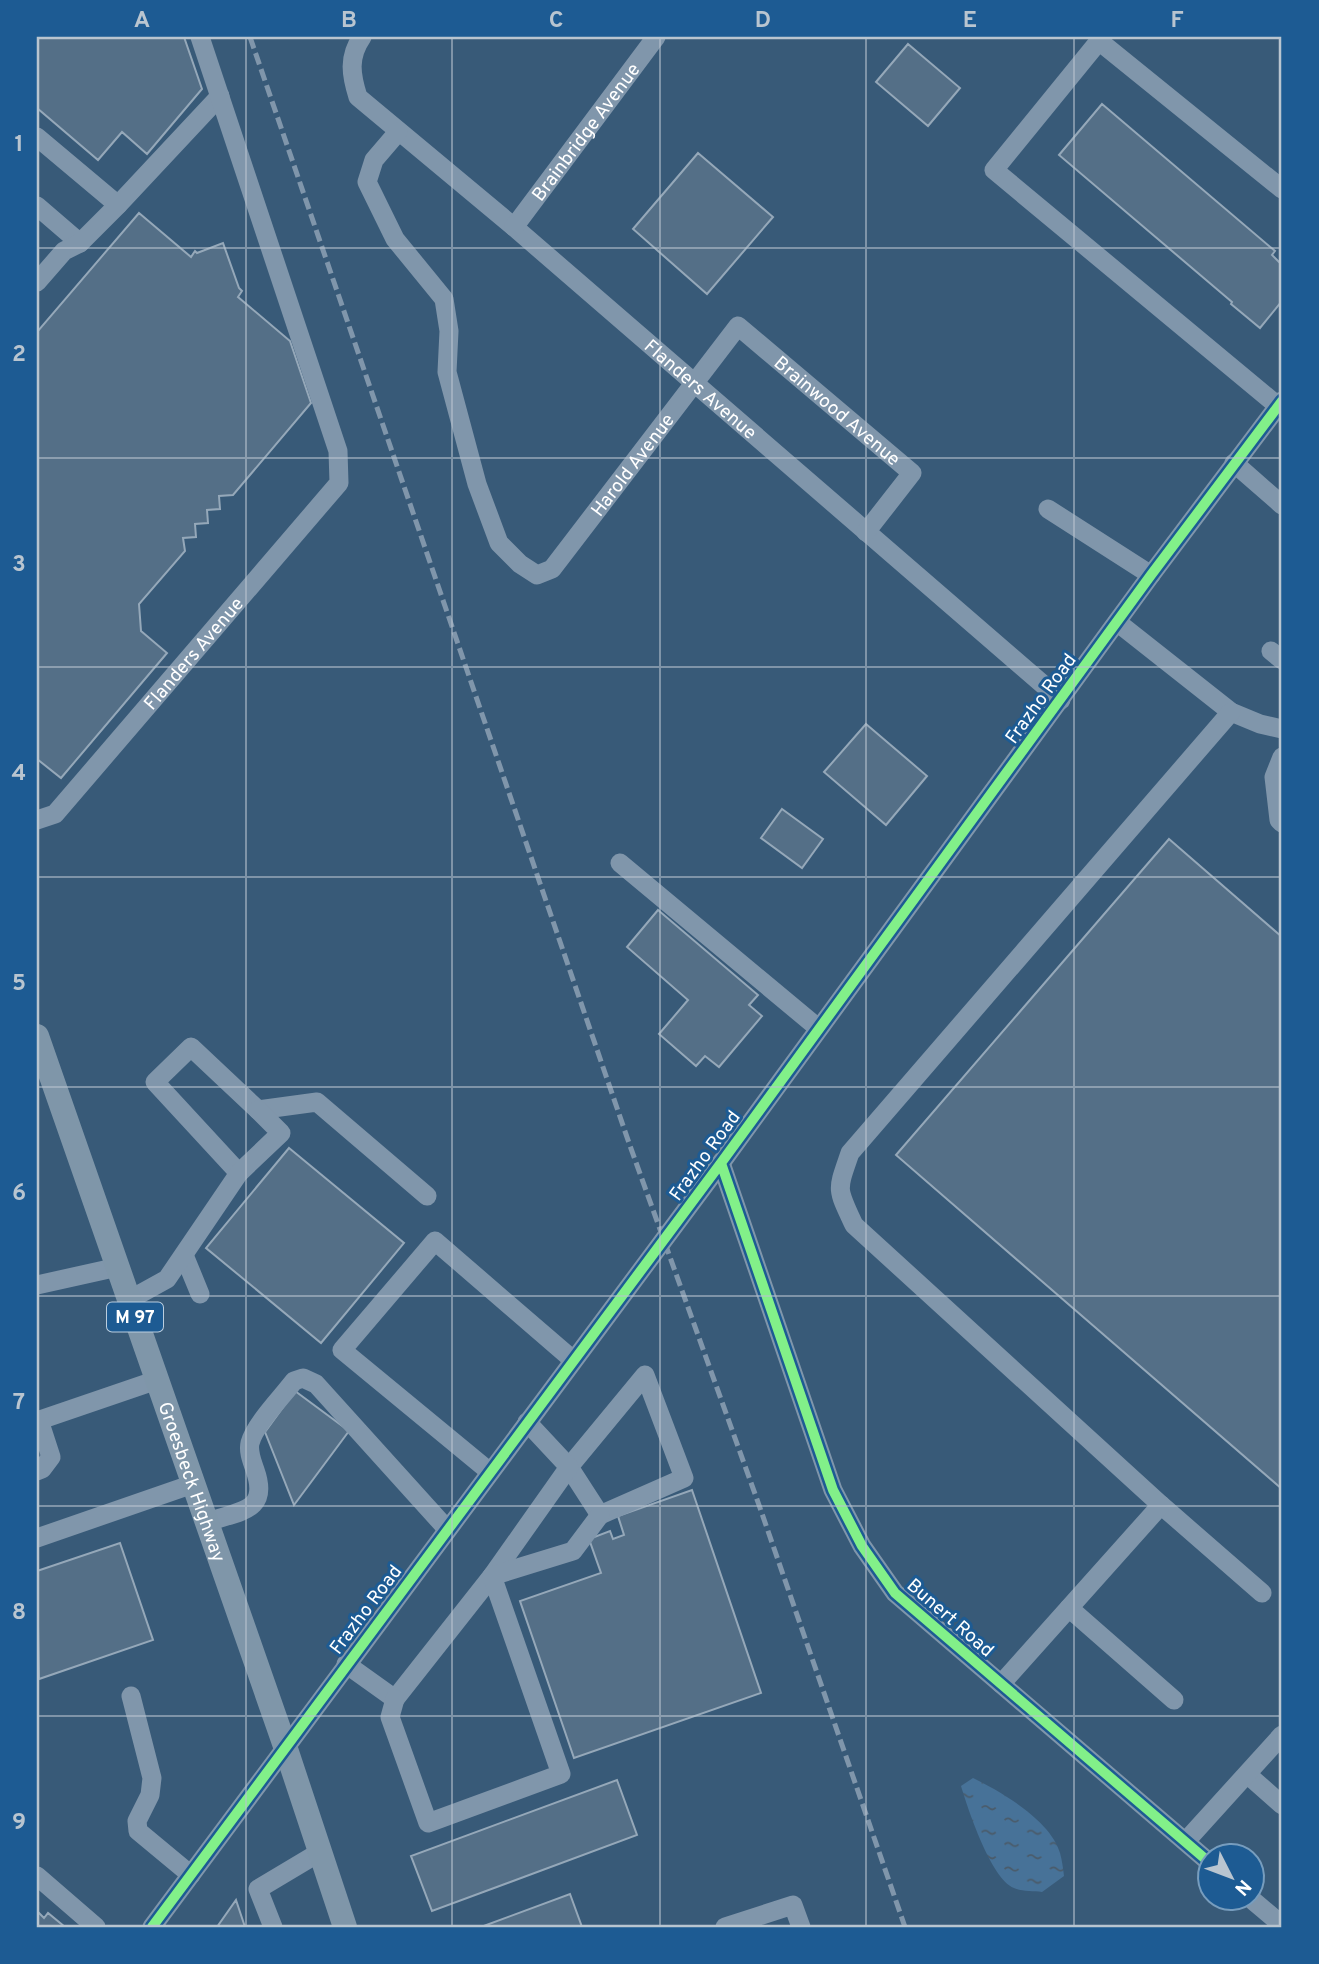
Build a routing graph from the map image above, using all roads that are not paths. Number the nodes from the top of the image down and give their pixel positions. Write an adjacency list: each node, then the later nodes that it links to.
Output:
1 (200, 37): 4 (street, Flanders Avenue)
2 (362, 37): 5 (street, Flanders Avenue)
3 (656, 37): 10 (street, Brainbridge Avenue)
4 (220, 96): 8 (street); 26 (street, Flanders Avenue)
5 (398, 132): 10 (street, Flanders Avenue); 14 (street, Harold Avenue)
6 (37, 136): 8 (street)
7 (1282, 189): 15 (street)
8 (118, 205): 11 (street)
9 (37, 206): 11 (street)
10 (514, 228): 14 (street, Flanders Avenue)
11 (80, 243): 12 (street)
12 (37, 282)
13 (738, 326): 14 (street, Harold Avenue); 19 (street, Brainwood Avenue)
14 (695, 384): 19 (street, Flanders Avenue)
15 (1280, 404): 16 (street, Frazho Road)
16 (1234, 463): 17 (street); 20 (street, Frazho Road)
17 (1282, 505)
18 (1048, 509): 20 (street)
19 (866, 532): 22 (street, Flanders Avenue)
20 (1151, 575): 21 (street, Frazho Road)
21 (1117, 622): 22 (street, Frazho Road); 23 (street)
22 (1061, 700): 29 (street, Frazho Road)
23 (1231, 712): 24 (street); 48 (street)
24 (1282, 729)
25 (1282, 757): 27 (street)
26 (37, 820)
27 (1282, 823)
28 (620, 863): 29 (street)
29 (818, 1028): 32 (street, Frazho Road)
30 (37, 1037): 36 (main road, Groesbeck Highway / M 97)
31 (258, 1110): 33 (street); 33 (street); 34 (street)
32 (721, 1163): 40 (street, Frazho Road); 57 (street, Bunert Road)
33 (239, 1173): 35 (street)
34 (427, 1196)
35 (184, 1255): 38 (street); 39 (street)
36 (118, 1267): 37 (street); 39 (main road, Groesbeck Highway / M 97)
37 (37, 1285)
38 (200, 1294)
39 (129, 1300): 41 (main road, Groesbeck Highway / M 97)
40 (573, 1360): 43 (street, Frazho Road); 46 (street)
41 (157, 1381): 42 (street); 47 (main road, Groesbeck Highway / M 97)
42 (38, 1421): 45 (street)
43 (527, 1422): 44 (street); 46 (street, Frazho Road)
44 (569, 1467): 49 (street); 49 (street); 53 (street)
45 (37, 1471)
46 (490, 1472): 51 (street, Frazho Road)
47 (193, 1484): 50 (main road, Groesbeck Highway / M 97); 52 (street)
48 (1161, 1505): 54 (street); 55 (street)
49 (600, 1515): 53 (street)
50 (207, 1522): 51 (street); 62 (main road, Groesbeck Highway / M 97)
51 (447, 1529): 56 (street, Frazho Road)
52 (37, 1538)
53 (492, 1576): 59 (street); 59 (street)
54 (1262, 1594)
55 (1069, 1608): 57 (street); 60 (street)
56 (346, 1664): 59 (street); 62 (street, Frazho Road)
57 (1001, 1684): 65 (street, Bunert Road)
58 (131, 1696): 68 (street)
59 (395, 1699)
60 (1174, 1700)
61 (1282, 1735): 63 (street)
62 (285, 1746): 67 (main road, Groesbeck Highway / M 97); 68 (street, Frazho Road)
63 (1248, 1774): 64 (street); 65 (street)
64 (1282, 1805)
65 (1186, 1842): 66 (street, Bunert Road)
66 (1196, 1851)
67 (320, 1852): 74 (street); 75 (main road, Groesbeck Highway / M 97)
68 (191, 1875): 73 (street, Frazho Road)
69 (37, 1876): 72 (street)
70 (1266, 1912): 71 (street)
71 (1282, 1925)
72 (96, 1927)
73 (152, 1927)
74 (273, 1927)
75 (345, 1927)
76 (725, 1927): 77 (street)
77 (801, 1927)

